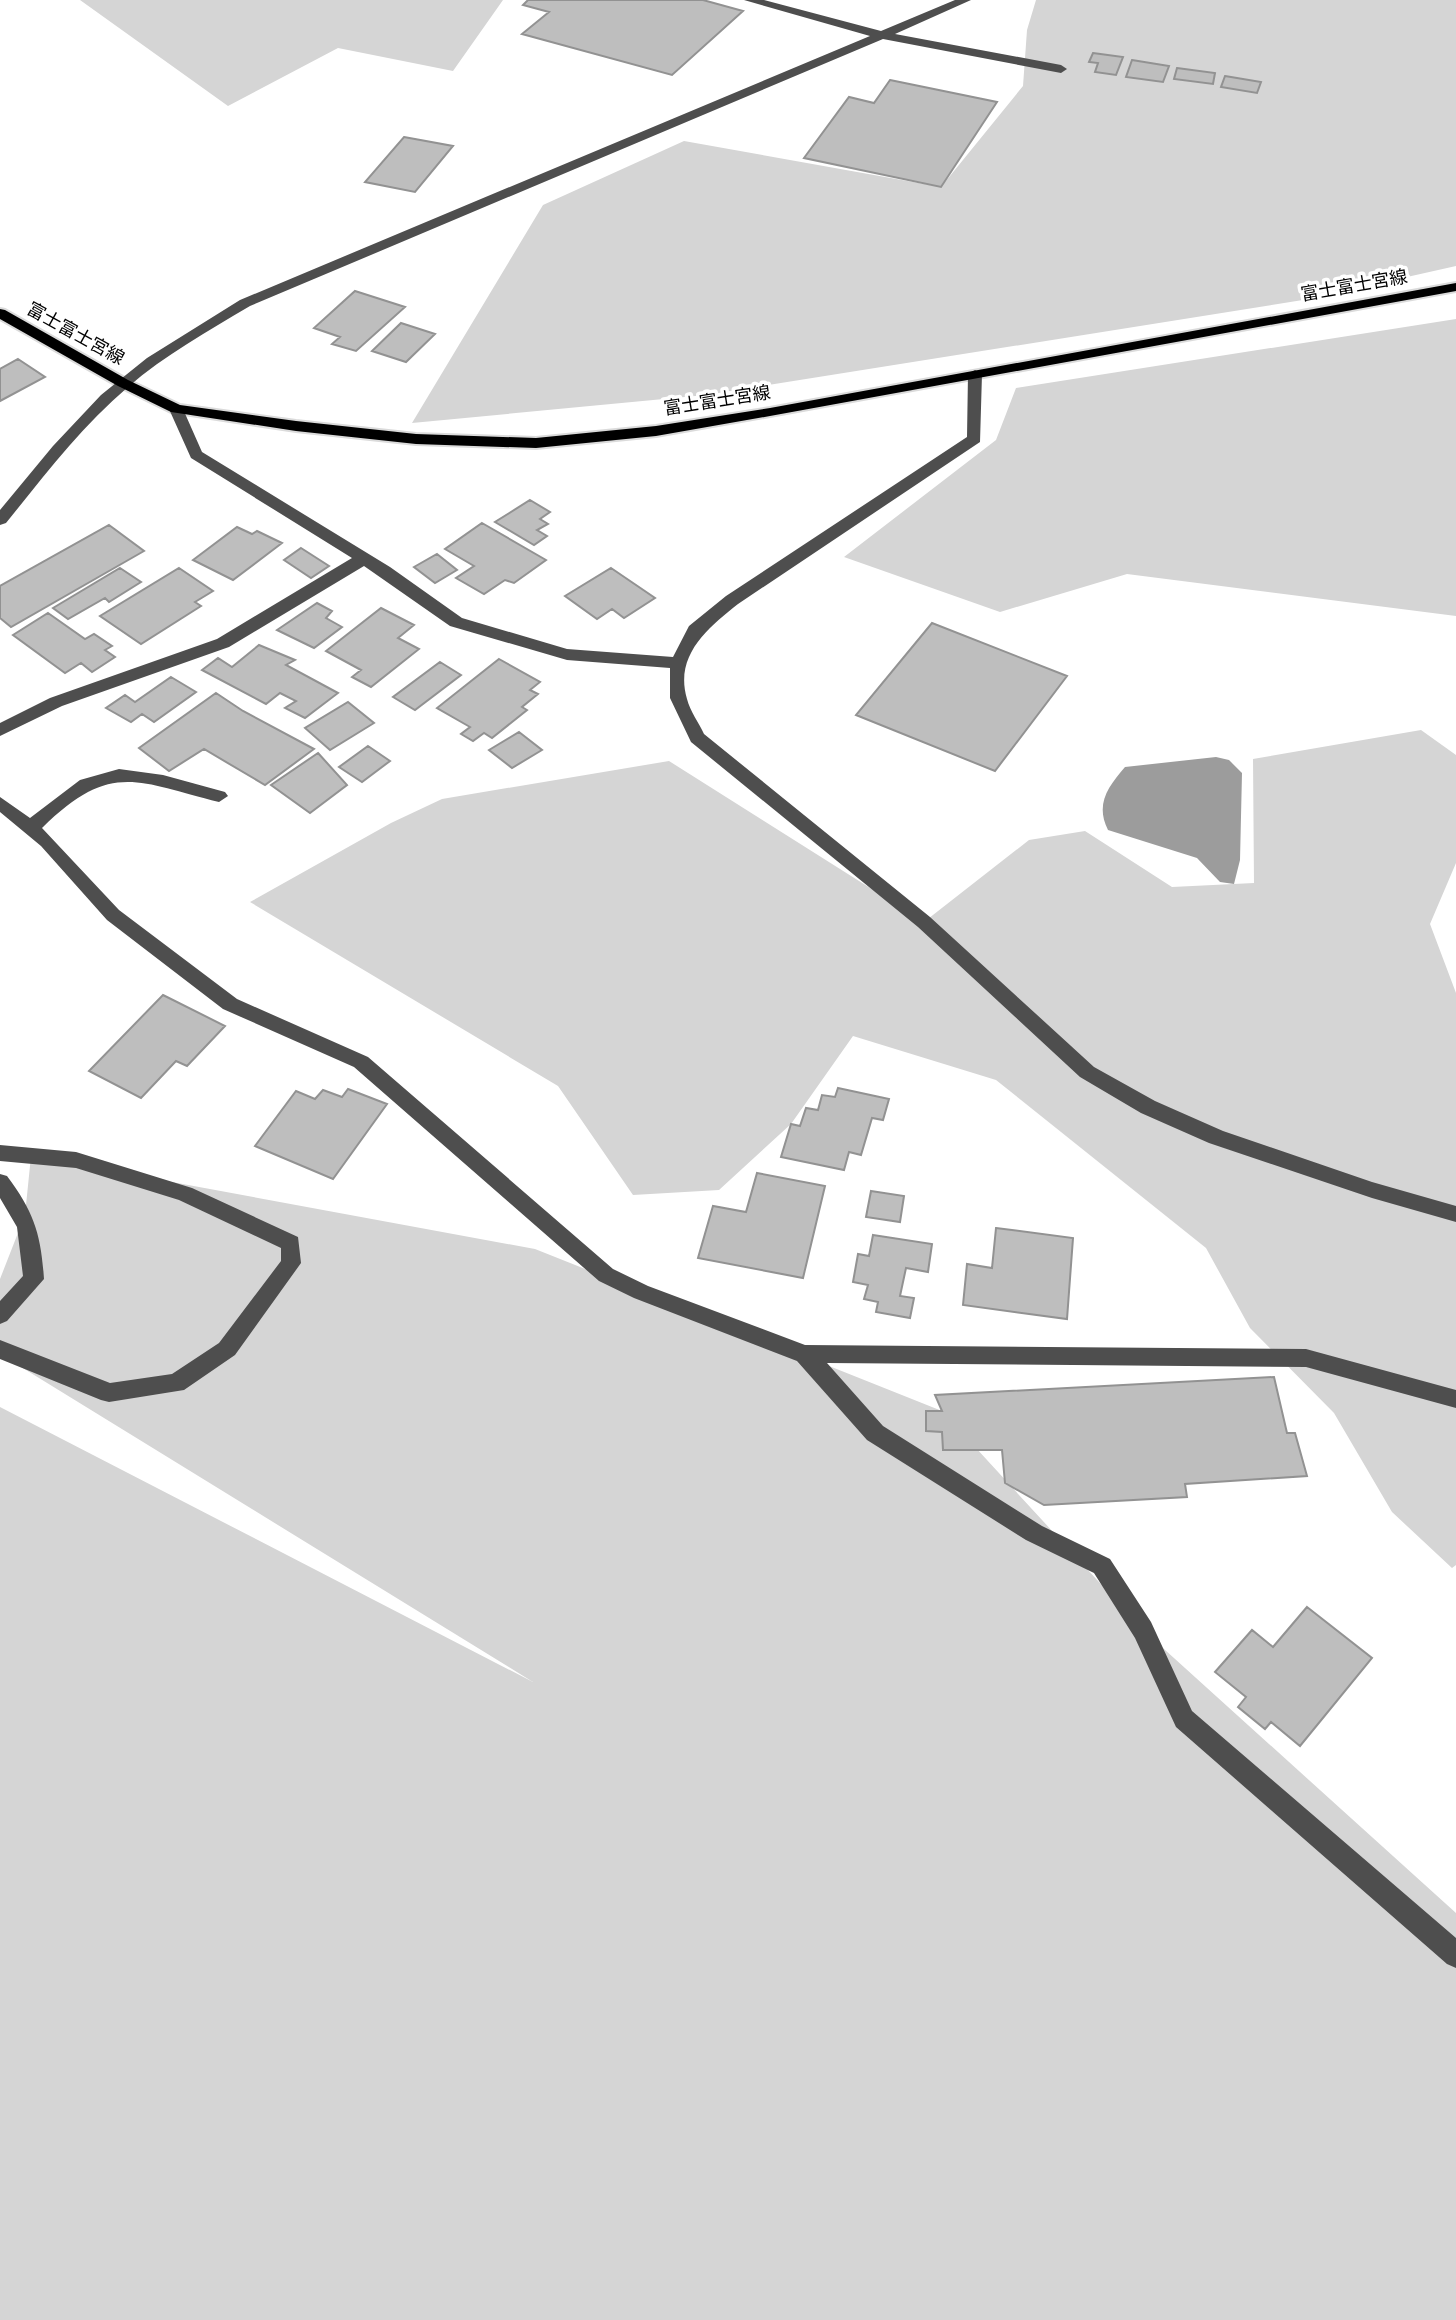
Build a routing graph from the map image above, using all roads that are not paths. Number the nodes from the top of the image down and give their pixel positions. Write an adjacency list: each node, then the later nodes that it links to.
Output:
1 (750, 0): 3 (street)
2 (965, 0): 3 (street)
3 (882, 35): 4 (street); 8 (street)
4 (1061, 69)
5 (1456, 287): 7 (main road, 富士富士宮線)
6 (0, 313): 8 (main road, 富士富士宮線)
7 (975, 374): 9 (main road, 富士富士宮線); 12 (street)
8 (123, 383): 9 (main road, 富士富士宮線); 10 (street)
9 (176, 409): 11 (street)
10 (0, 520)
11 (363, 559): 12 (street); 13 (street)
12 (678, 663): 19 (street)
13 (0, 730)
14 (219, 796): 16 (street)
15 (0, 803): 16 (street)
16 (31, 828): 22 (street)
17 (1, 1159): 21 (street)
18 (0, 1182): 20 (street)
19 (1456, 1214)
20 (0, 1315)
21 (0, 1349)
22 (805, 1354): 23 (street); 24 (street)
23 (1456, 1399)
24 (1456, 1955)

